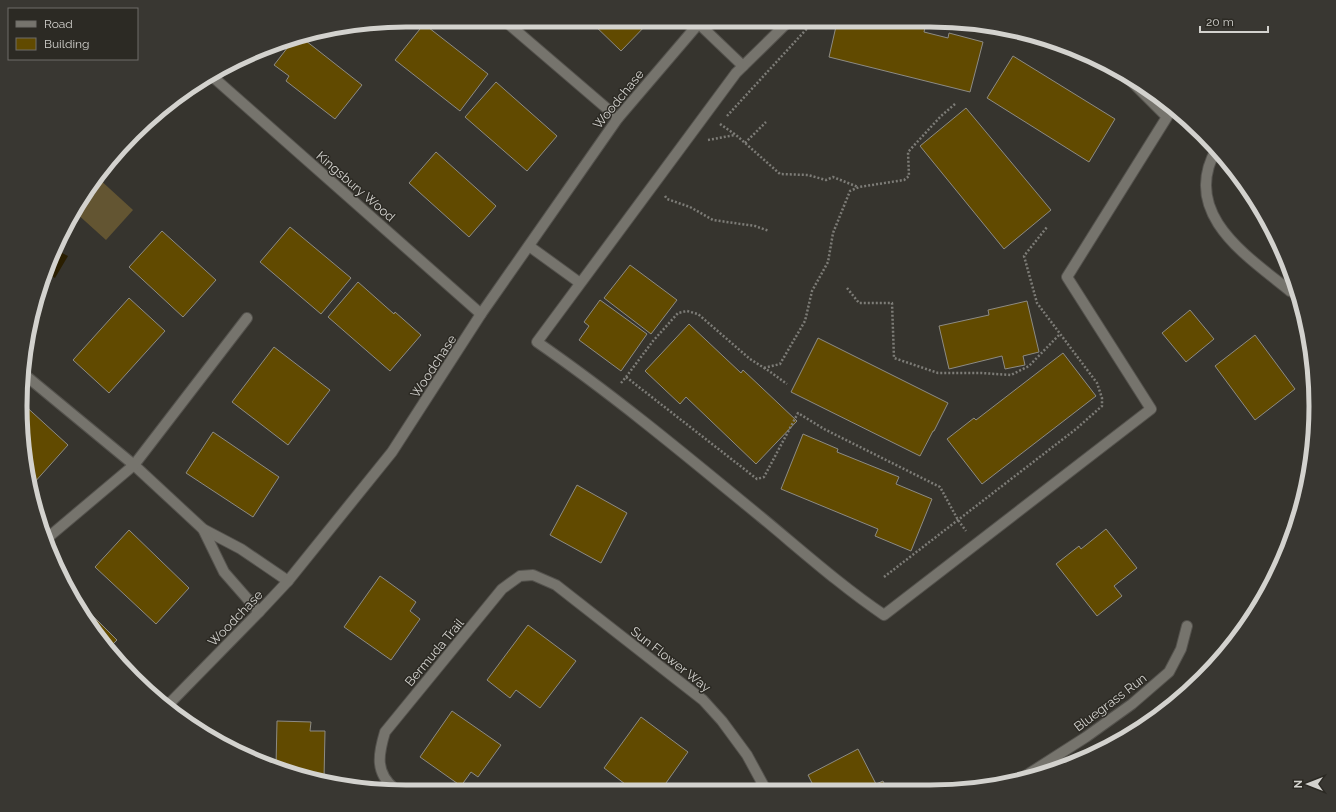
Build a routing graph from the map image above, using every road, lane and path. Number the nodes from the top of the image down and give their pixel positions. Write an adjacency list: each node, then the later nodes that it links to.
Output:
1 (512, 27): 10 (street)
2 (696, 27): 10 (street, Woodchase)
3 (703, 27): 6 (street)
4 (783, 27): 6 (street)
5 (808, 27): 12 (path)
6 (743, 66): 23 (street)
7 (215, 79): 26 (street, Kingsbury Wood)
8 (1143, 93): 38 (street)
9 (955, 104): 18 (path)
10 (618, 118): 22 (street, Woodchase)
11 (766, 122): 16 (path)
12 (720, 124): 13 (path); 15 (path)
13 (716, 129)
14 (711, 134): 15 (path)
15 (736, 135): 16 (path)
16 (745, 143): 18 (path)
17 (1214, 155): 25 (street)
18 (859, 187): 29 (path)
19 (664, 195): 21 (path)
20 (1047, 227): 28 (path)
21 (769, 231)
22 (529, 246): 23 (street); 26 (street, Woodchase)
23 (580, 283): 38 (street)
24 (847, 288): 28 (path)
25 (1291, 292)
26 (481, 314): 41 (street, Woodchase)
27 (247, 318): 34 (street)
28 (1060, 334): 35 (path)
29 (764, 368): 30 (path); 32 (path)
30 (626, 377): 33 (path); 35 (path)
31 (28, 378): 34 (street)
32 (787, 384)
33 (619, 385)
34 (134, 465): 36 (street); 37 (street)
35 (958, 520): 38 (path); 40 (path)
36 (203, 529): 41 (street); 42 (street)
37 (50, 536)
38 (976, 544)
39 (533, 575): 46 (street, Bermuda Trail); 47 (street, Sun Flower Way)
40 (884, 577)
41 (288, 581): 42 (street, Woodchase)
42 (259, 612): 44 (street, Woodchase)
43 (1188, 626): 45 (street, Bluegrass Run)
44 (170, 703)
45 (1034, 770)
46 (390, 784)
47 (763, 785)

